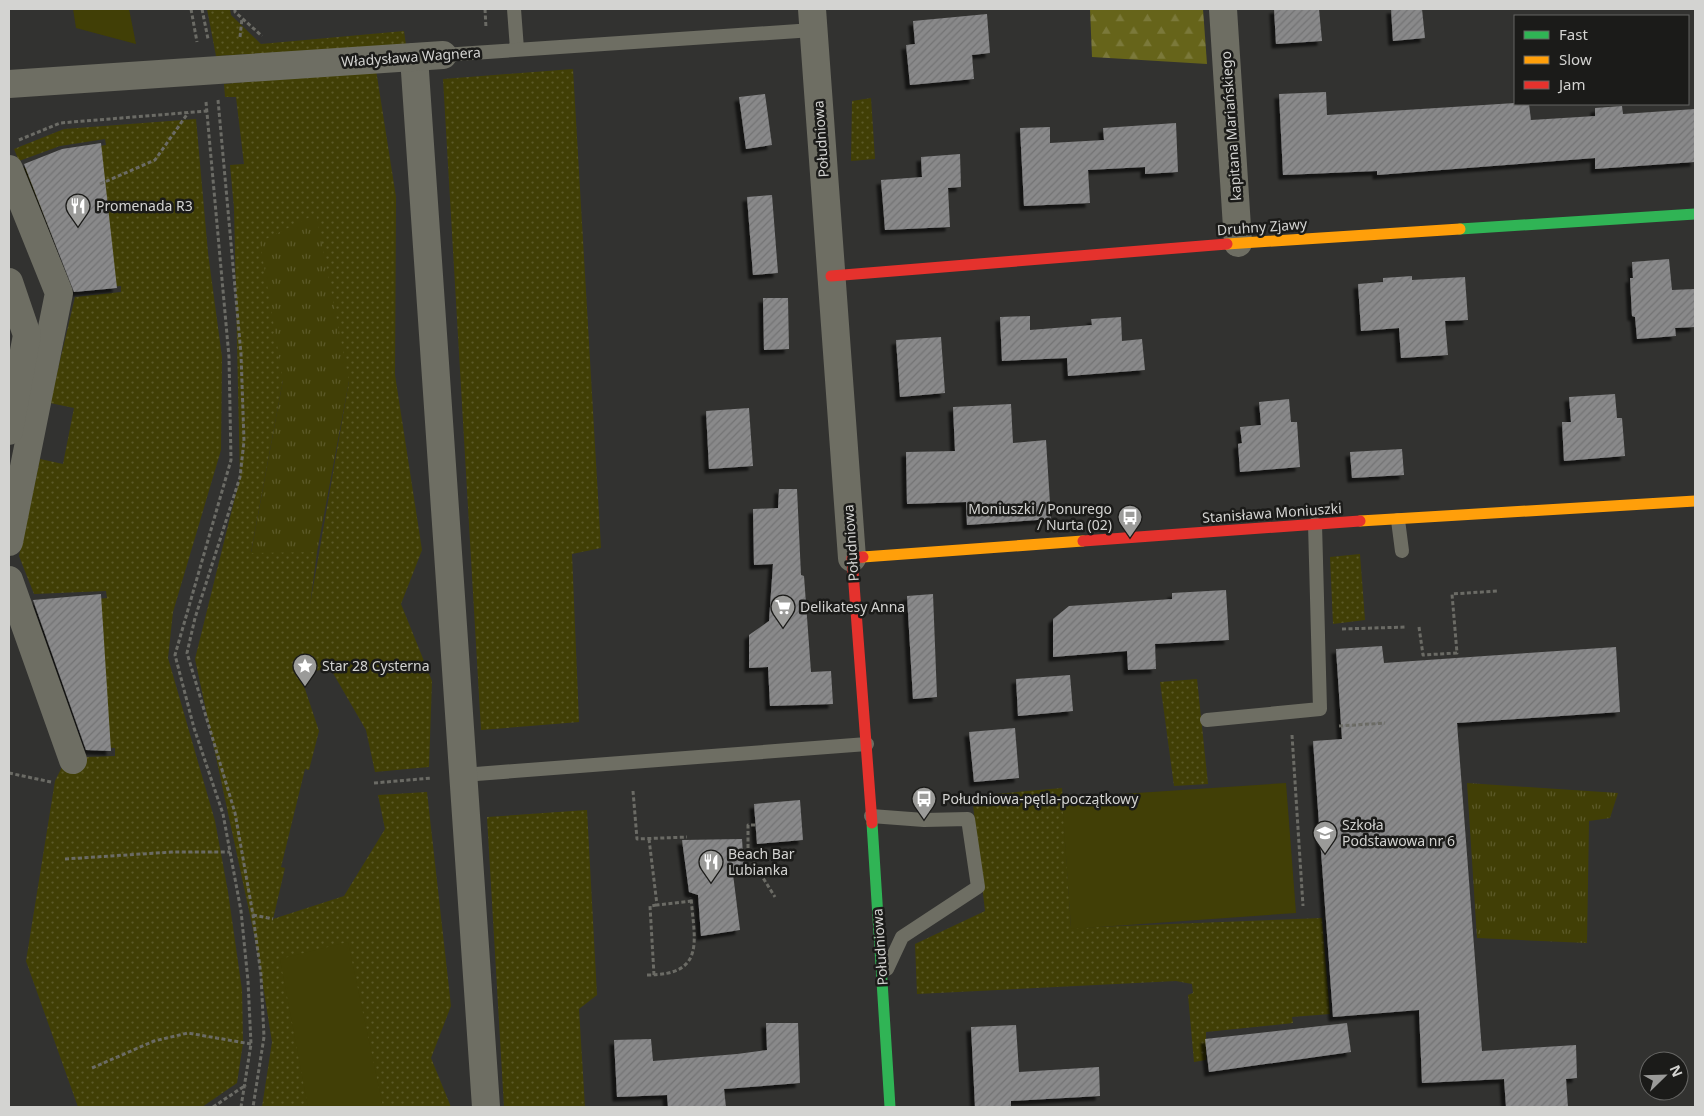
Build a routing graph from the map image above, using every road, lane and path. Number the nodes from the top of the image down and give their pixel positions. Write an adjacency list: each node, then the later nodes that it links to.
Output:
1 (191, 9): 11 (path)
2 (202, 9): 11 (path)
3 (514, 9): 8 (lane)
4 (1223, 9): 20 (street, kapitana Mariańskiego)
5 (242, 18): 7 (path)
6 (813, 19): 8 (lane, Władysława Wagnera); 21 (street, Południowa)
7 (240, 36)
8 (517, 49): 9 (lane, Władysława Wagnera)
9 (443, 56): 10 (street, Władysława Wagnera)
10 (414, 57): 11 (street, Władysława Wagnera); 41 (street)
11 (208, 70): 12 (street, Władysława Wagnera); 13 (street); 14 (path); 56 (path)
12 (9, 84)
13 (143, 94)
14 (207, 111): 15 (path); 49 (path)
15 (188, 113): 16 (path); 18 (path)
16 (17, 140)
17 (9, 169): 27 (street)
18 (100, 184)
19 (1695, 214): 20 (street, Druhny Zjawy)
20 (1238, 243): 21 (street, Druhny Zjawy)
21 (831, 276): 29 (street, Południowa)
22 (9, 282): 23 (street)
23 (9, 431)
24 (1695, 501): 25 (street, Stanisława Moniuszki)
25 (1398, 520): 26 (street, Stanisława Moniuszki); 28 (lane)
26 (1315, 524): 29 (street, Stanisława Moniuszki); 34 (lane)
27 (9, 542)
28 (1402, 551)
29 (852, 558): 40 (street, Południowa)
30 (9, 580): 35 (street)
31 (1497, 591): 33 (path)
32 (1406, 627): 34 (path)
33 (1419, 627)
34 (1318, 630): 36 (lane)
35 (9, 634)
36 (1206, 720)
37 (1384, 723): 38 (path)
38 (1330, 727)
39 (1291, 728): 55 (path)
40 (867, 744): 41 (lane); 45 (street, Południowa)
41 (463, 775): 67 (street)
42 (427, 778): 43 (path)
43 (374, 783)
44 (633, 791): 48 (path)
45 (871, 816): 60 (street, Południowa); 60 (lane)
46 (756, 825): 52 (path)
47 (687, 837): 48 (path)
48 (649, 839): 54 (path)
49 (230, 852): 50 (path); 61 (path)
50 (65, 859)
51 (691, 896): 53 (path)
52 (774, 897)
53 (692, 902): 54 (path); 59 (path)
54 (657, 906): 59 (path)
55 (1303, 906)
56 (253, 915): 57 (path); 66 (path)
57 (273, 919)
58 (647, 976): 59 (path)
59 (654, 976)
60 (882, 979): 68 (street, Południowa)
61 (251, 1044): 62 (path); 63 (path)
62 (92, 1068)
63 (246, 1085): 64 (path); 65 (path)
64 (213, 1107)
65 (241, 1107)
66 (253, 1107)
67 (486, 1107)
68 (890, 1107)

